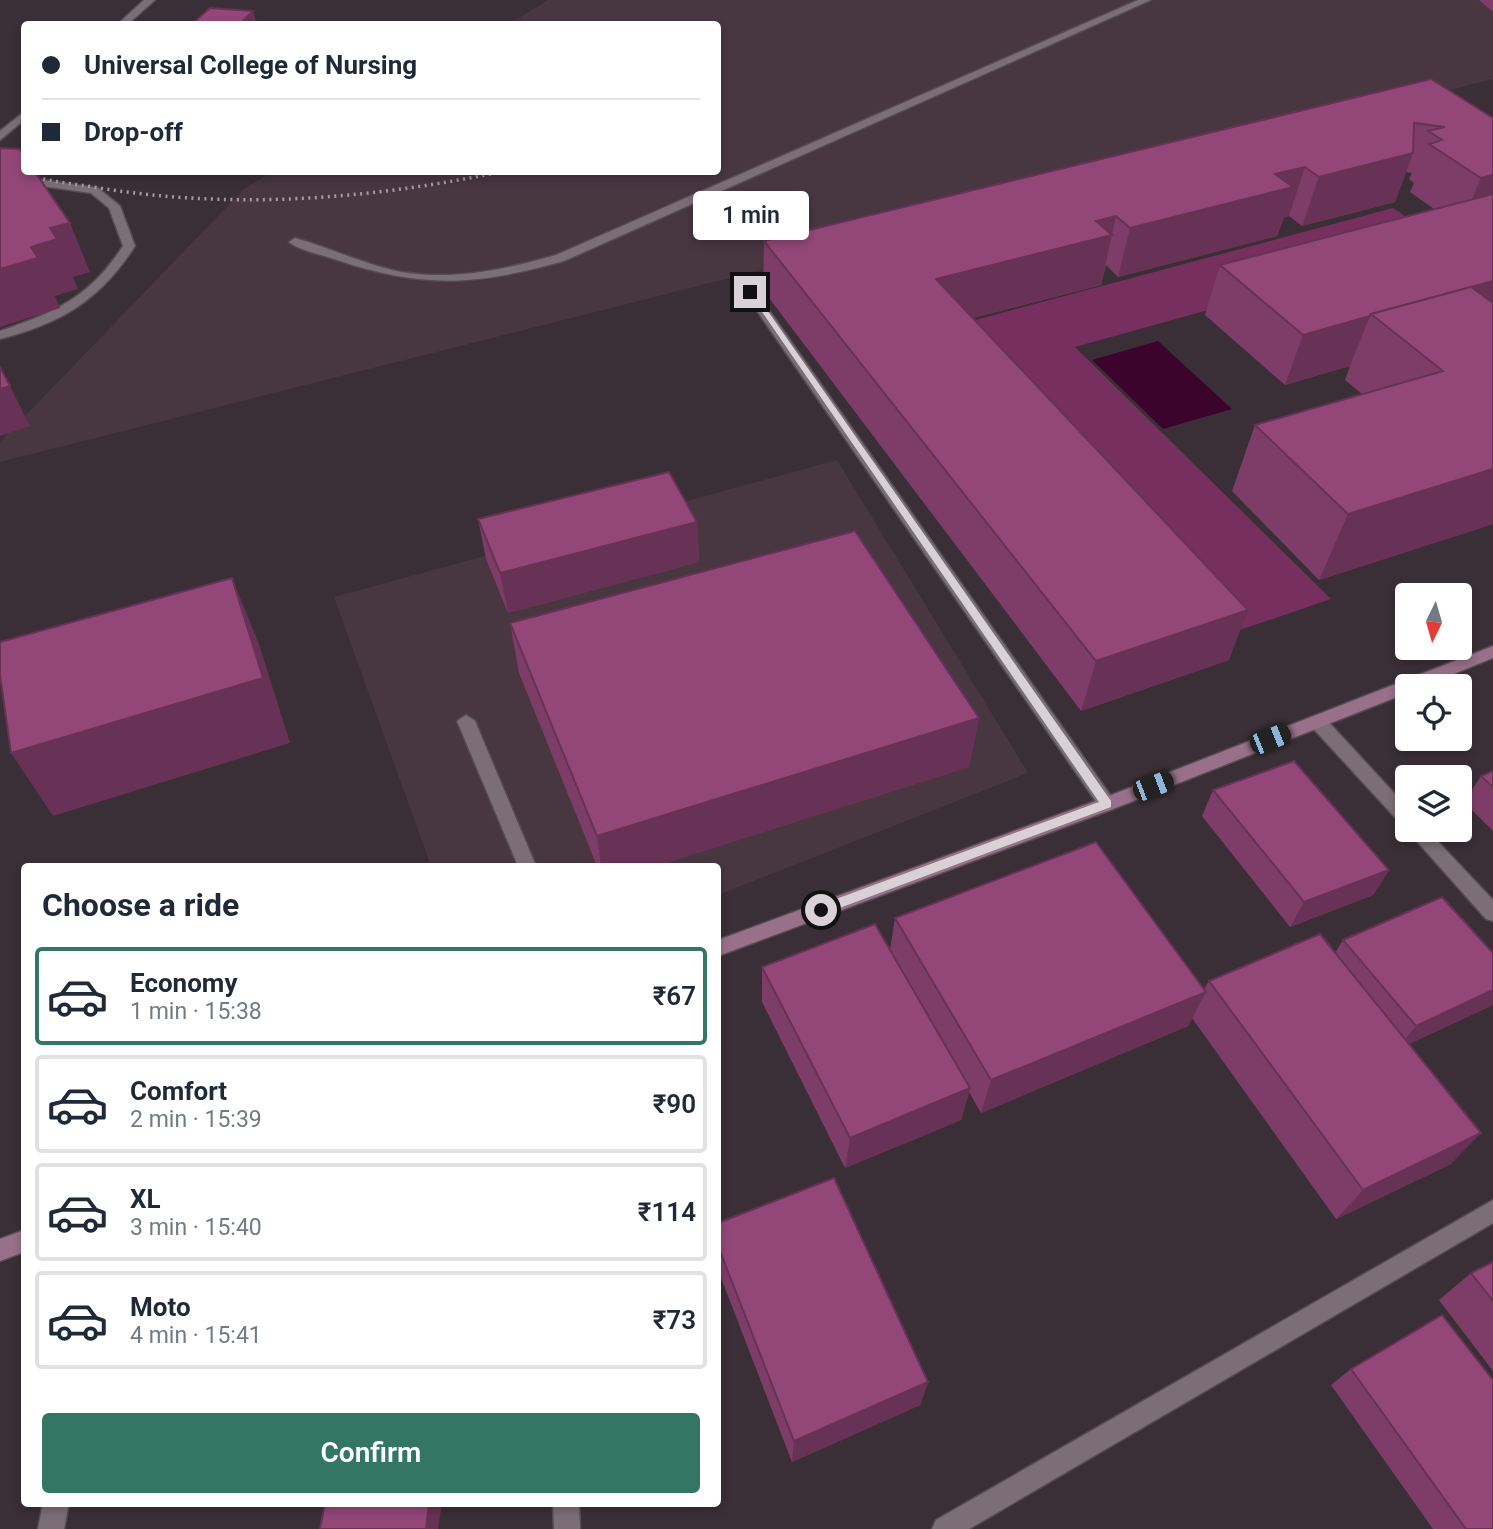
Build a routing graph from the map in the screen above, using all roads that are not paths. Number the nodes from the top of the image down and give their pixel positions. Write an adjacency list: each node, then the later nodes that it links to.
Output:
1 (150, 0): 3 (street)
2 (1146, 0): 7 (street)
3 (126, 21)
4 (21, 118): 5 (street)
5 (0, 137)
6 (0, 177): 9 (street)
7 (295, 242)
8 (750, 292): 13 (street)
9 (0, 335)
10 (1493, 652): 12 (street)
11 (466, 721): 16 (street)
12 (1317, 721): 13 (street); 14 (street)
13 (1107, 804): 18 (street)
14 (1395, 806)
15 (1427, 842): 17 (street)
16 (526, 863)
17 (1493, 913)
18 (721, 947)
19 (1493, 1211): 26 (street)
20 (21, 1242): 21 (street)
21 (0, 1250)
22 (55, 1507): 24 (street)
23 (566, 1507): 25 (street)
24 (51, 1529)
25 (566, 1529)
26 (945, 1529)

